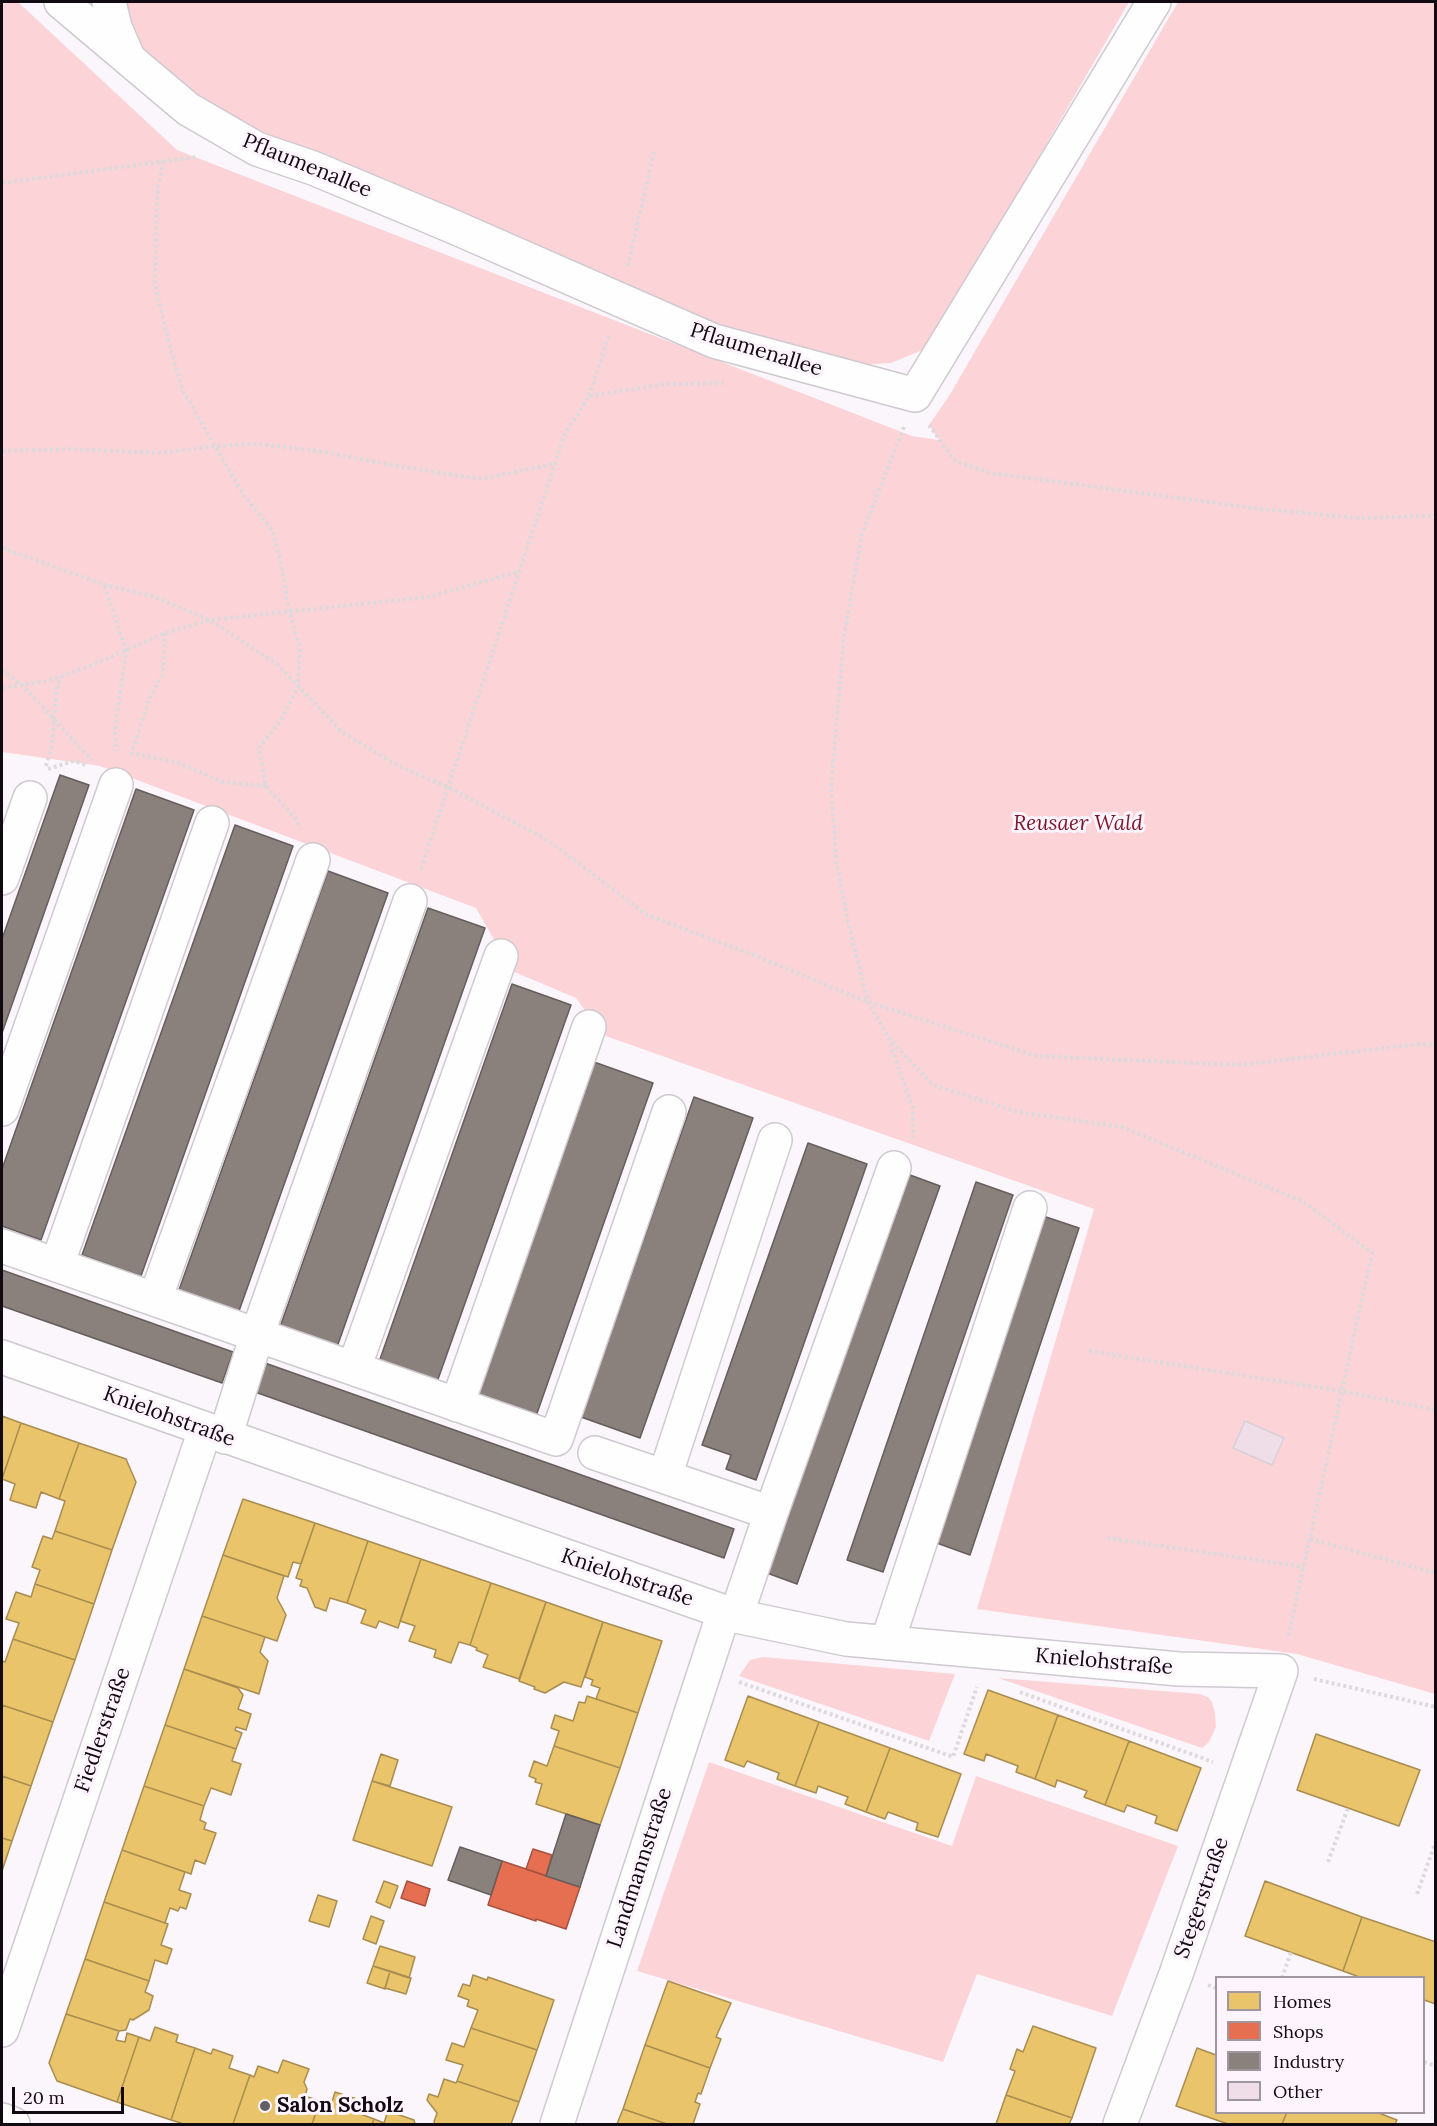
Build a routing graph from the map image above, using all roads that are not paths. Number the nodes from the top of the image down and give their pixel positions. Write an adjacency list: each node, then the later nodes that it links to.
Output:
1 (61, 2): 4 (street, Pflaumenallee)
2 (109, 2): 4 (street, Pflaumenallee)
3 (1154, 2): 4 (street, Pflaumenallee)
4 (127, 57)
5 (109, 777): 13 (street)
6 (30, 798): 9 (street)
7 (212, 823): 19 (street)
8 (313, 860): 20 (street)
9 (2, 878)
10 (410, 901): 21 (street, Fiedlerstraße)
11 (501, 956): 23 (street)
12 (589, 1027): 24 (street)
13 (2, 1109)
14 (669, 1112): 24 (street)
15 (775, 1140): 27 (street)
16 (894, 1168): 28 (street, Landmannstraße)
17 (1030, 1208): 30 (street)
18 (2, 1246): 19 (street)
19 (57, 1265): 20 (street)
20 (155, 1299): 21 (street)
21 (257, 1335): 23 (street); 25 (street, Fiedlerstraße)
22 (2, 1357): 25 (street, Knielohstraße)
23 (354, 1368): 24 (street)
24 (457, 1405)
25 (215, 1433): 29 (street, Knielohstraße); 32 (street, Fiedlerstraße)
26 (595, 1452): 27 (street)
27 (665, 1476): 28 (street)
28 (771, 1513): 29 (street, Landmannstraße)
29 (730, 1614): 30 (street, Knielohstraße); 35 (street, Landmannstraße)
30 (887, 1643): 31 (street, Knielohstraße)
31 (1281, 1671): 36 (street, Stegerstraße)
32 (2, 2030)
33 (2, 2120): 34 (street)
34 (13, 2124)
35 (557, 2124)
36 (1120, 2124)

